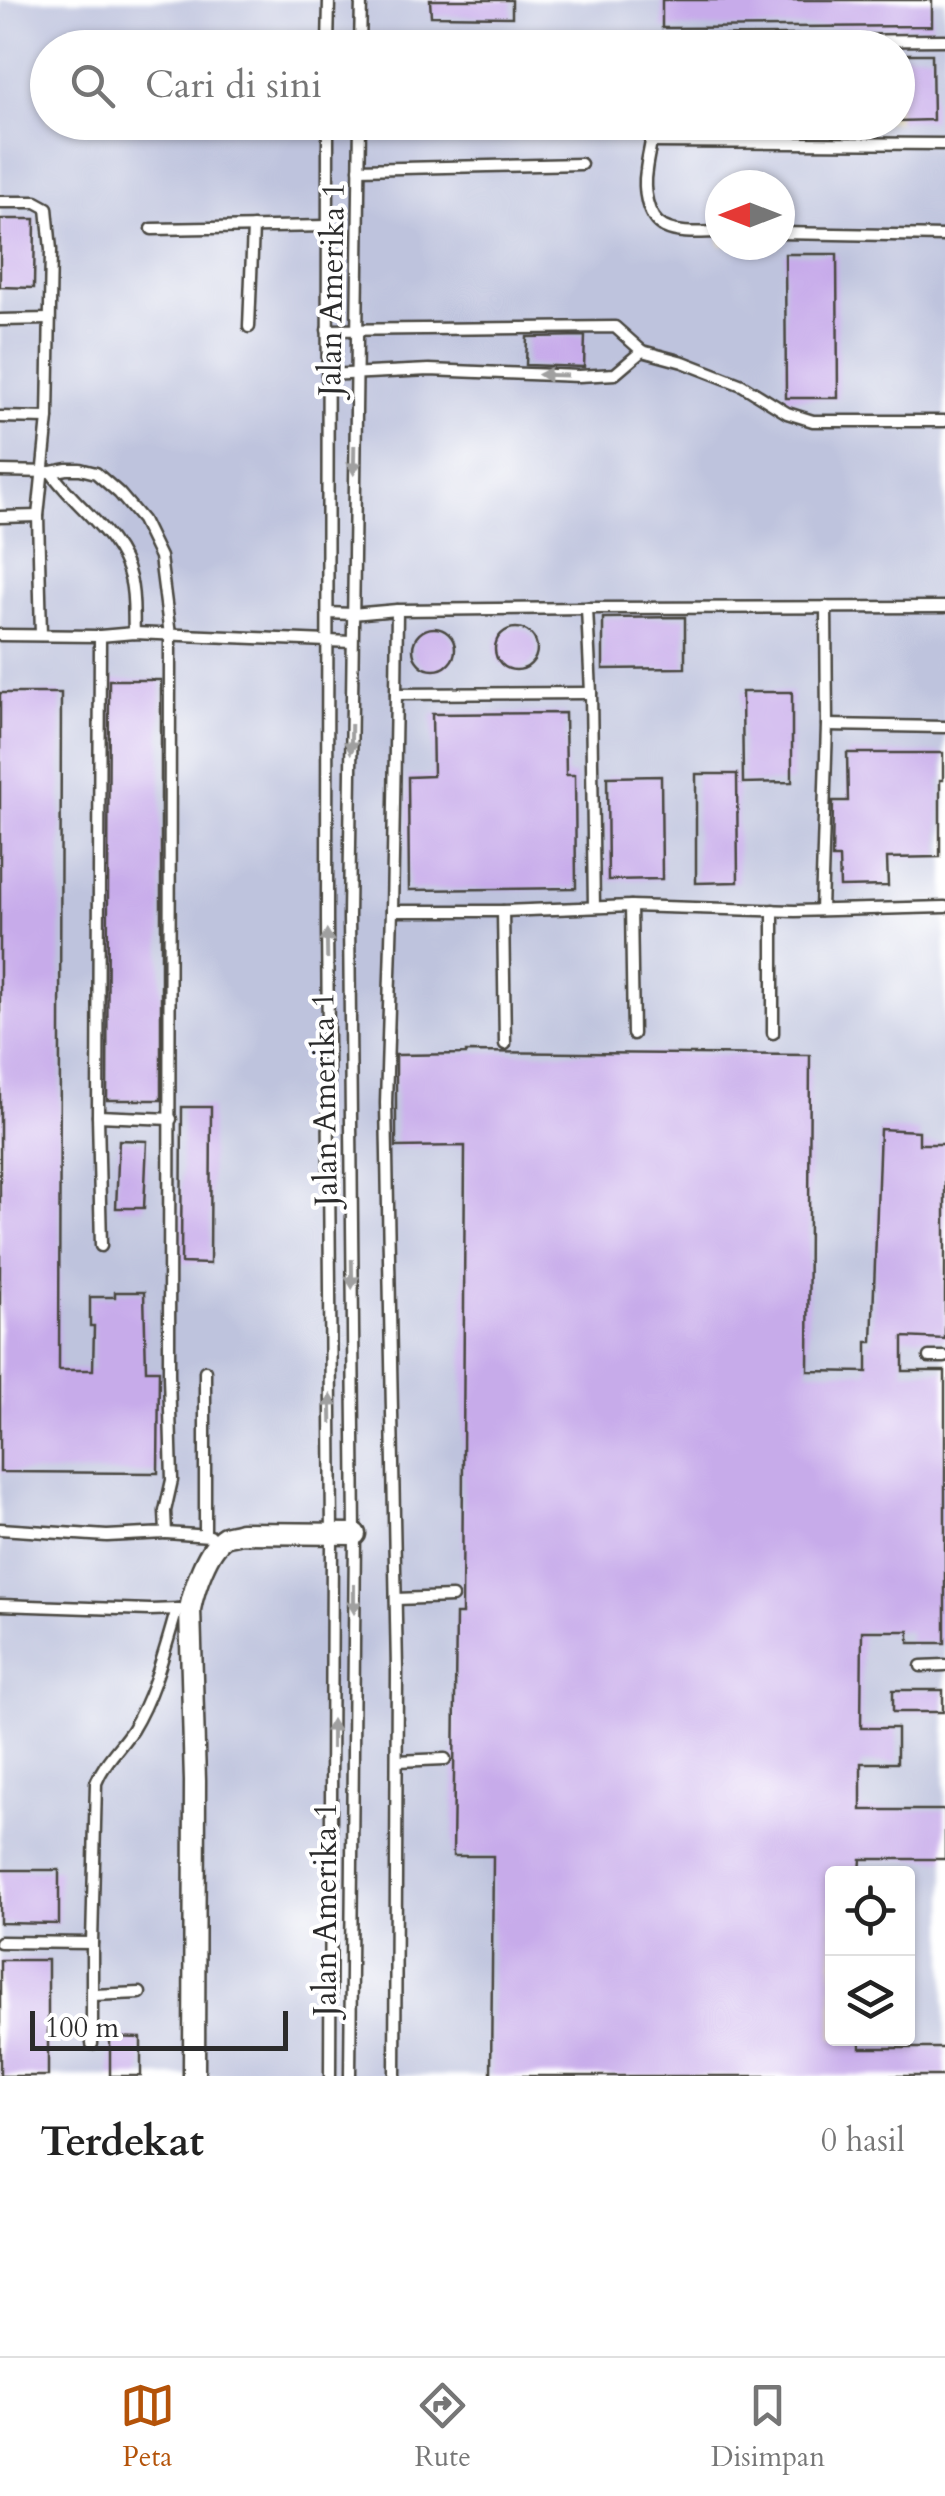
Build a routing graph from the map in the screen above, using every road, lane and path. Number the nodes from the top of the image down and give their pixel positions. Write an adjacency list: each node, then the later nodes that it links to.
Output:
1 (329, 0): 3 (lane)
2 (361, 0): 4 (lane)
3 (328, 30)
4 (360, 30)
5 (915, 40): 6 (lane)
6 (945, 40)
7 (328, 140): 14 (lane, Jalan Amerika 1)
8 (360, 140): 12 (lane, Jalan Amerika 1)
9 (652, 142): 10 (lane); 17 (lane)
10 (945, 144)
11 (582, 164): 12 (lane)
12 (360, 169): 23 (lane, Jalan Amerika 1)
13 (0, 202): 20 (lane)
14 (326, 226): 15 (lane); 24 (lane, Jalan Amerika 1)
15 (253, 227): 16 (lane); 22 (lane)
16 (152, 229)
17 (705, 232)
18 (795, 233): 19 (lane)
19 (945, 236)
20 (49, 319): 21 (lane); 29 (lane)
21 (0, 320)
22 (249, 327)
23 (358, 328): 24 (lane); 25 (lane); 26 (lane, Jalan Amerika 1)
24 (326, 330): 27 (lane, Jalan Amerika 1)
25 (642, 351): 26 (lane, one-way to 26); 30 (lane)
26 (356, 374): 27 (lane); 40 (lane, Jalan Amerika 1, one-way to 40)
27 (327, 375): 39 (lane, Jalan Amerika 1)
28 (0, 417): 29 (lane)
29 (48, 418): 32 (lane)
30 (945, 421)
31 (0, 470): 32 (lane)
32 (46, 471): 33 (lane); 41 (lane); 43 (lane)
33 (38, 516): 34 (lane); 42 (lane)
34 (0, 517)
35 (826, 607): 36 (lane); 37 (lane); 50 (lane)
36 (945, 607)
37 (587, 608): 38 (lane); 48 (lane)
38 (397, 610): 40 (lane); 49 (lane)
39 (328, 613): 40 (lane); 46 (lane, Jalan Amerika 1)
40 (352, 614): 47 (lane, Jalan Amerika 1)
41 (134, 633): 43 (lane); 45 (lane)
42 (41, 635): 44 (lane); 45 (lane)
43 (170, 635): 46 (lane); 63 (lane)
44 (0, 636)
45 (100, 636): 62 (lane)
46 (328, 642): 47 (lane); 71 (lane, Jalan Amerika 1, one-way to 46)
47 (352, 642): 70 (lane, Jalan Amerika 1, one-way to 70)
48 (591, 693): 49 (lane); 53 (lane)
49 (396, 694): 57 (lane)
50 (827, 726): 51 (lane); 56 (lane)
51 (945, 727)
52 (630, 906): 53 (lane); 55 (lane); 59 (lane)
53 (594, 907): 58 (lane)
54 (945, 907): 56 (lane)
55 (772, 910): 56 (lane); 60 (lane)
56 (821, 910)
57 (392, 911): 58 (lane); 74 (lane)
58 (503, 911): 61 (lane)
59 (634, 1034)
60 (773, 1034)
61 (505, 1044)
62 (98, 1116): 63 (lane); 64 (lane)
63 (170, 1119): 69 (lane)
64 (101, 1246)
65 (928, 1357): 66 (lane)
66 (945, 1357)
67 (204, 1371): 72 (lane)
68 (0, 1529): 69 (lane)
69 (166, 1533): 72 (lane)
70 (354, 1534): 71 (street); 88 (lane, Jalan Amerika 1, one-way to 88)
71 (332, 1535): 72 (street); 87 (lane, Jalan Amerika 1, one-way to 71)
72 (215, 1536): 76 (street)
73 (452, 1597): 74 (lane)
74 (396, 1599): 80 (lane)
75 (0, 1605): 76 (lane)
76 (184, 1609): 82 (lane); 86 (street)
77 (945, 1665): 78 (lane)
78 (921, 1666)
79 (445, 1759): 80 (lane)
80 (397, 1760): 89 (lane)
81 (0, 1942): 82 (lane)
82 (92, 1943): 84 (lane)
83 (140, 1993): 84 (lane)
84 (93, 1995): 85 (lane)
85 (92, 2044)
86 (194, 2076)
87 (330, 2076)
88 (350, 2076)
89 (396, 2076)

